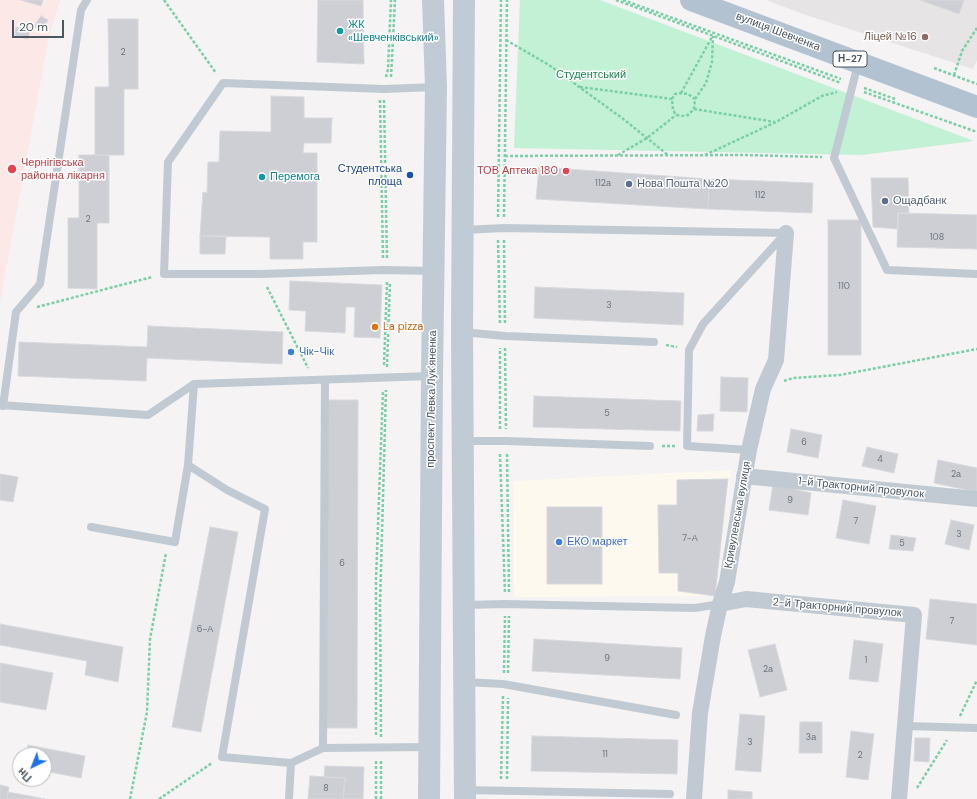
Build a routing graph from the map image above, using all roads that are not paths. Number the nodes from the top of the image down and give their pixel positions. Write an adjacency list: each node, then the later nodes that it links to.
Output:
1 (87, 0): 17 (lane)
2 (433, 0): 6 (main road, проспект Левка Лукʼяненка)
3 (464, 0): 8 (main road)
4 (691, 0): 5 (main road, вулиця Шевченка / Н-27)
5 (859, 62): 7 (main road, вулиця Шевченка / Н-27); 11 (lane)
6 (436, 87): 10 (main road, проспект Левка Лукʼяненка); 10 (lane)
7 (977, 107)
8 (463, 230): 9 (lane); 12 (main road)
9 (786, 233): 20 (street, Кривулевська вулиця); 20 (lane)
10 (433, 271): 14 (main road, проспект Левка Лукʼяненка)
11 (977, 274)
12 (462, 332): 13 (lane); 18 (main road)
13 (654, 342)
14 (432, 376): 15 (lane); 31 (main road, проспект Левка Лукʼяненка)
15 (325, 381): 16 (lane); 32 (lane)
16 (194, 384): 17 (lane); 21 (lane)
17 (2, 406)
18 (462, 441): 19 (lane); 26 (main road)
19 (650, 446)
20 (749, 450): 22 (street, Кривулевська вулиця)
21 (188, 465): 24 (lane); 33 (lane)
22 (744, 476): 23 (street, 1-й Тракторний провулок); 25 (street, Кривулевська вулиця)
23 (977, 499)
24 (91, 527)
25 (720, 604): 26 (lane); 29 (street, 2-й Тракторний провулок); 38 (street, Кривулевська вулиця)
26 (463, 605): 27 (main road)
27 (463, 682): 28 (lane); 34 (main road)
28 (676, 715)
29 (905, 726): 30 (lane); 39 (street, 2-й Тракторний провулок)
30 (977, 728)
31 (429, 747): 32 (lane); 37 (main road, проспект Левка Лукʼяненка)
32 (323, 748): 33 (lane)
33 (291, 763): 36 (lane)
34 (465, 794): 35 (lane)
35 (670, 794)
36 (289, 799)
37 (429, 799)
38 (694, 799)
39 (899, 799)

